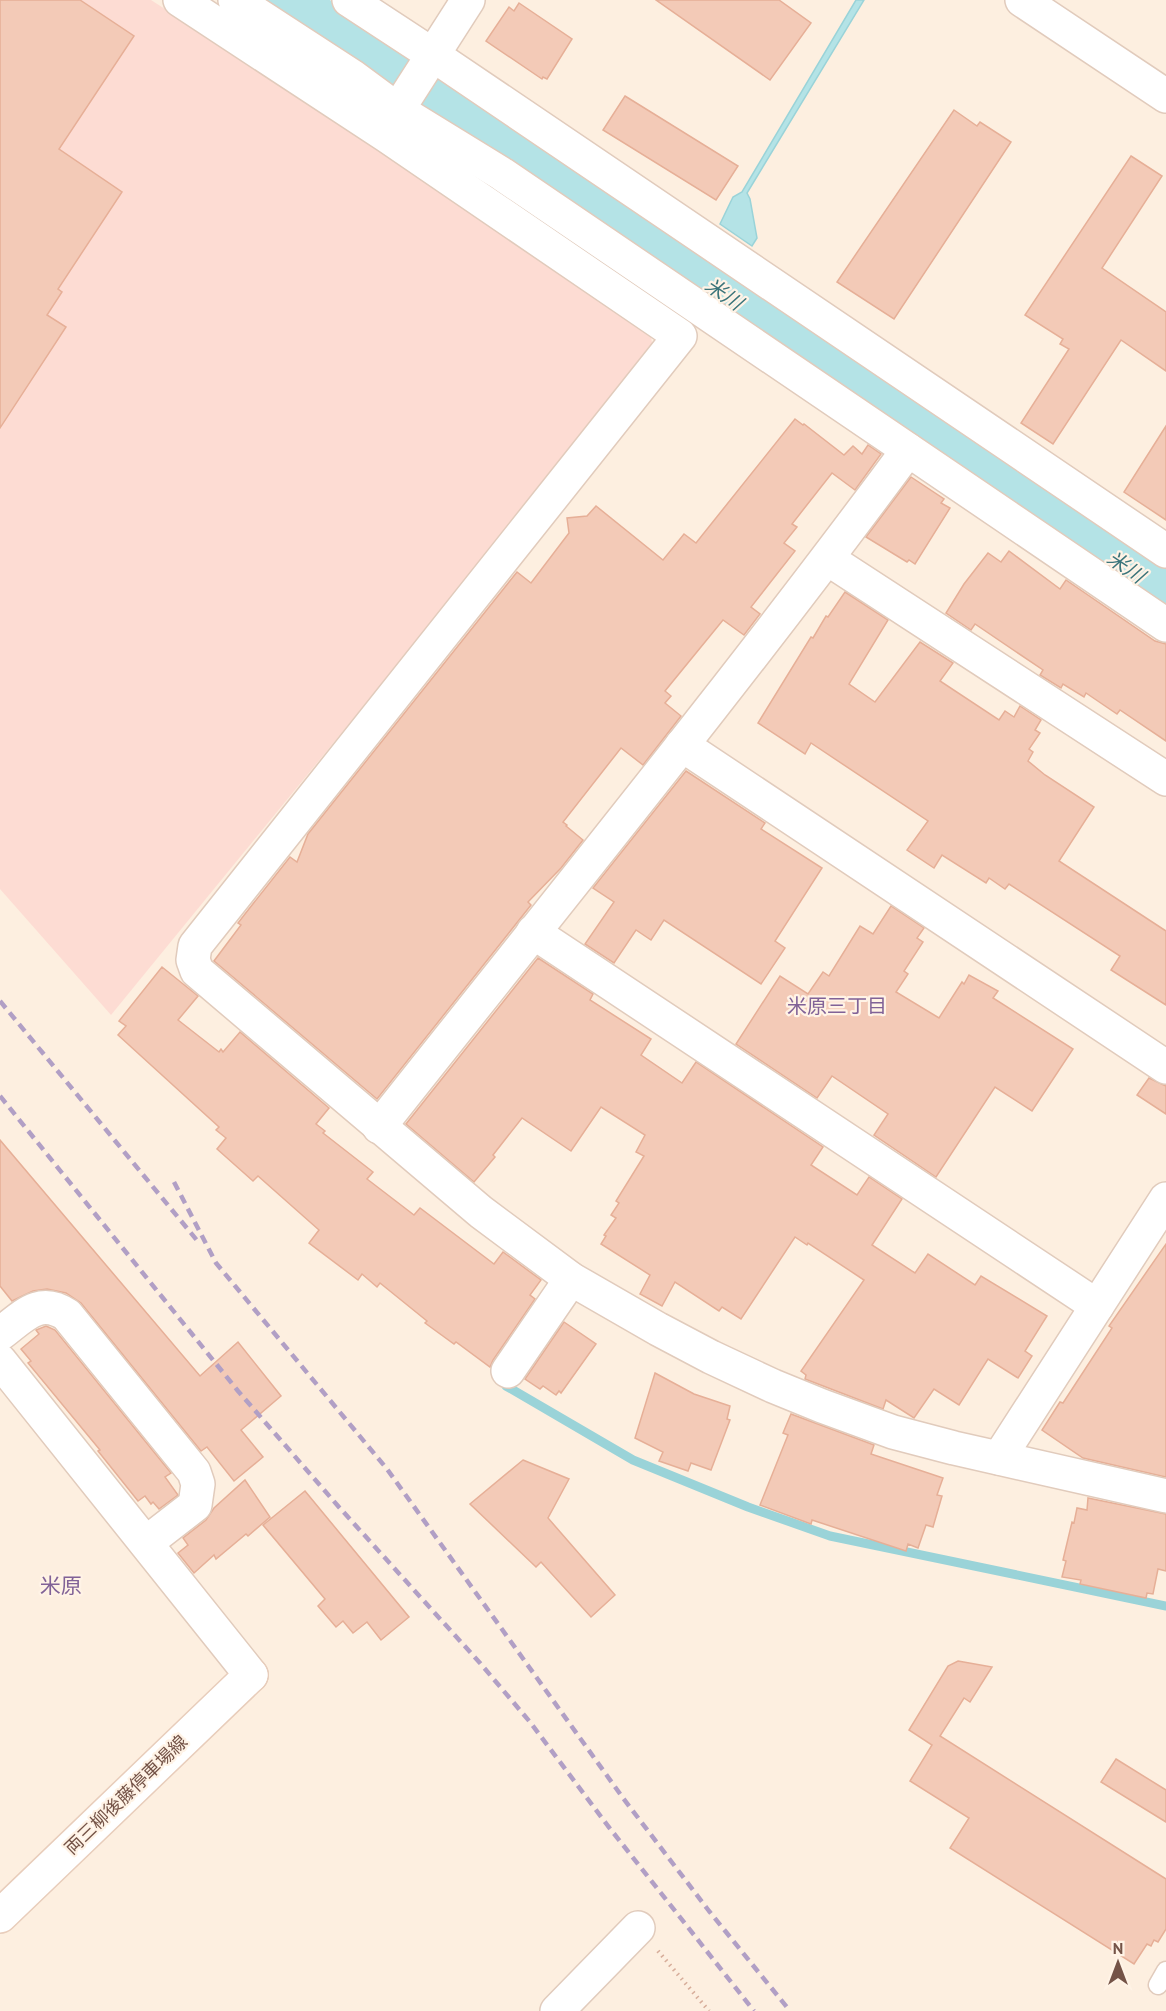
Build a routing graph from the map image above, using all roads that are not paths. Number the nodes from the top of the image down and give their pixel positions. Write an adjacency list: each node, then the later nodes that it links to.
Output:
1 (180, 0): 8 (street)
2 (235, 0): 8 (street)
3 (349, 0): 6 (street)
4 (468, 0): 6 (street)
5 (1022, 0): 7 (street)
6 (431, 59): 8 (street); 10 (street)
7 (1166, 96)
8 (391, 122): 9 (street); 17 (street)
9 (908, 450): 11 (street); 12 (street)
10 (1166, 551)
11 (828, 559): 13 (street); 14 (street)
12 (1166, 625)
13 (682, 745): 15 (street); 16 (street)
14 (1166, 779)
15 (533, 932): 17 (street); 20 (street)
16 (1166, 1067)
17 (379, 1127): 19 (street)
18 (1166, 1199): 20 (street)
19 (571, 1279): 23 (street); 24 (street)
20 (1097, 1306): 24 (street)
21 (0, 1334): 26 (street)
22 (0, 1361): 26 (street)
23 (508, 1371)
24 (999, 1458): 25 (street)
25 (1166, 1496)
26 (146, 1543): 27 (street, 両三柳後藤停車場線)
27 (0, 1916)
28 (638, 1928): 29 (street)
29 (557, 2011)

